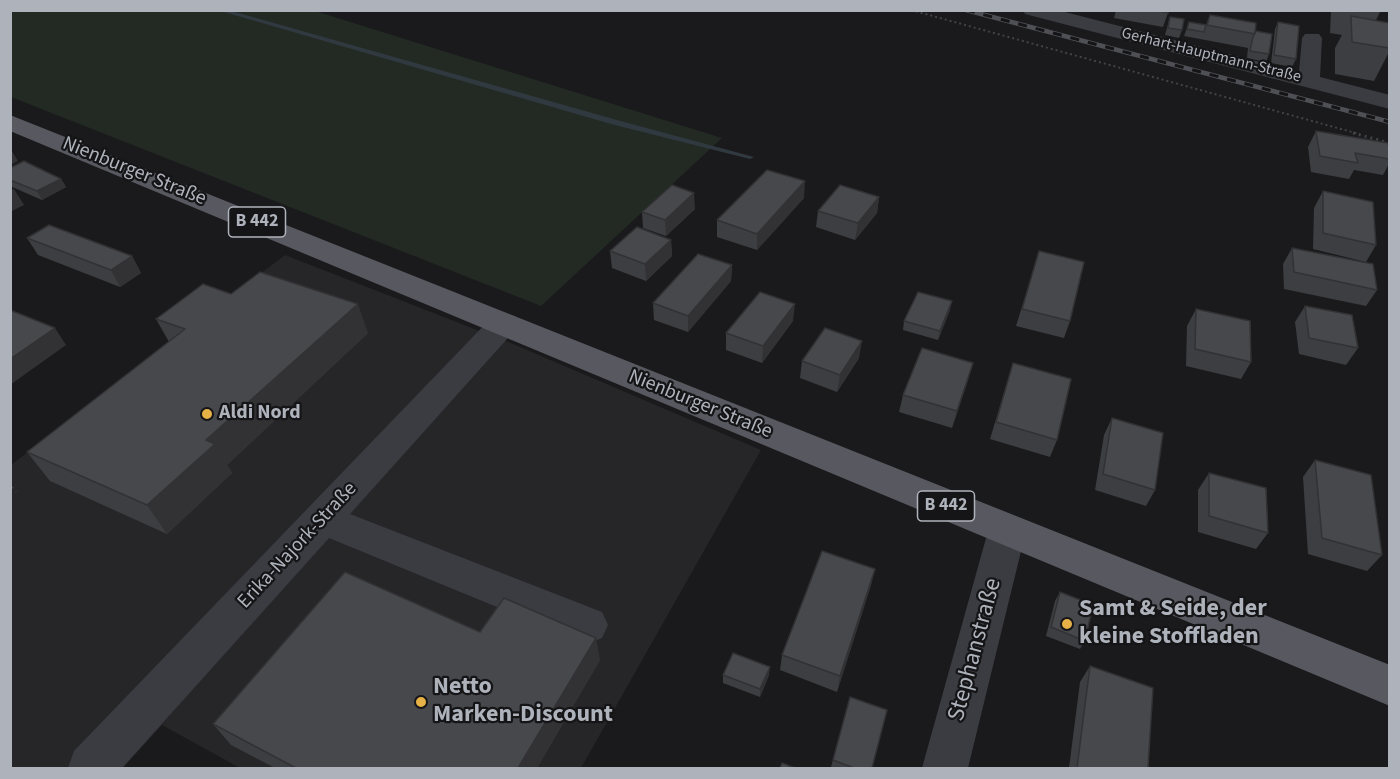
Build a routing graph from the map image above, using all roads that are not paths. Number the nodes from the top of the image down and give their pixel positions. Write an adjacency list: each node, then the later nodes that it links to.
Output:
1 (1032, 10): 3 (street, Gerhart-Hauptmann-Straße)
2 (1312, 38): 3 (street)
3 (1309, 82): 4 (street, Gerhart-Hauptmann-Straße)
4 (1389, 102)
5 (10, 122): 6 (main road, Nienburger Straße / B 442)
6 (504, 323): 7 (street, Erika-Najork-Straße); 8 (main road, Nienburger Straße / B 442)
7 (323, 519): 9 (street); 11 (street, Erika-Najork-Straße)
8 (1007, 531): 10 (main road, Nienburger Straße / B 442); 12 (street, Stephanstraße)
9 (586, 625)
10 (1389, 686)
11 (92, 768)
12 (945, 768)

